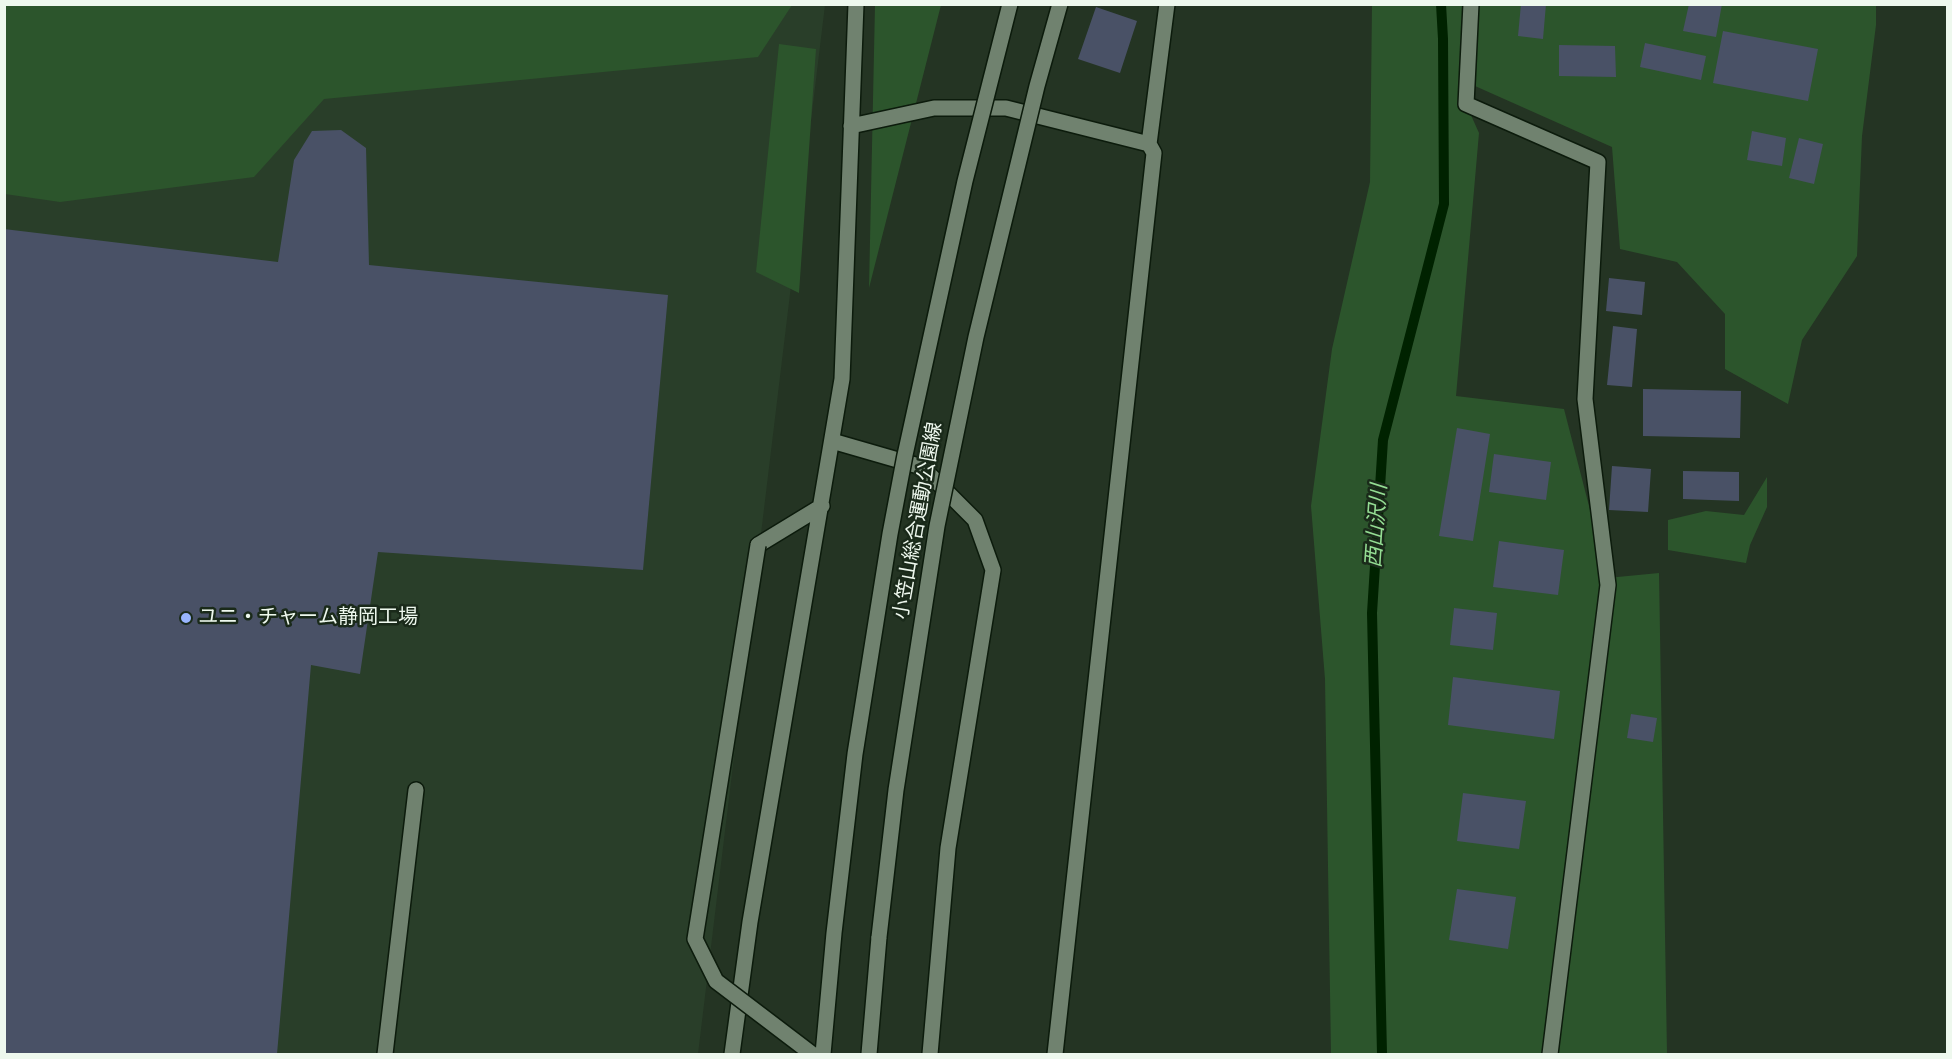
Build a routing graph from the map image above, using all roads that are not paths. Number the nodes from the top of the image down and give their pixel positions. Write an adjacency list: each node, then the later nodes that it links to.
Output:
1 (856, 4): 6 (street)
2 (1010, 4): 14 (street, 小笠山総合運動公園線, bridge)
3 (1060, 4): 15 (street, 小笠山総合運動公園線, bridge)
4 (1167, 4): 7 (street)
5 (1471, 4): 18 (street)
6 (852, 126): 7 (street); 8 (street)
7 (1149, 144): 17 (street)
8 (832, 441): 9 (street); 16 (street)
9 (822, 506): 12 (street); 13 (street, bridge)
10 (416, 790): 11 (street)
11 (385, 1054)
12 (732, 1054)
13 (812, 1054)
14 (823, 1054)
15 (869, 1054)
16 (930, 1054)
17 (1055, 1054)
18 (1550, 1054)

